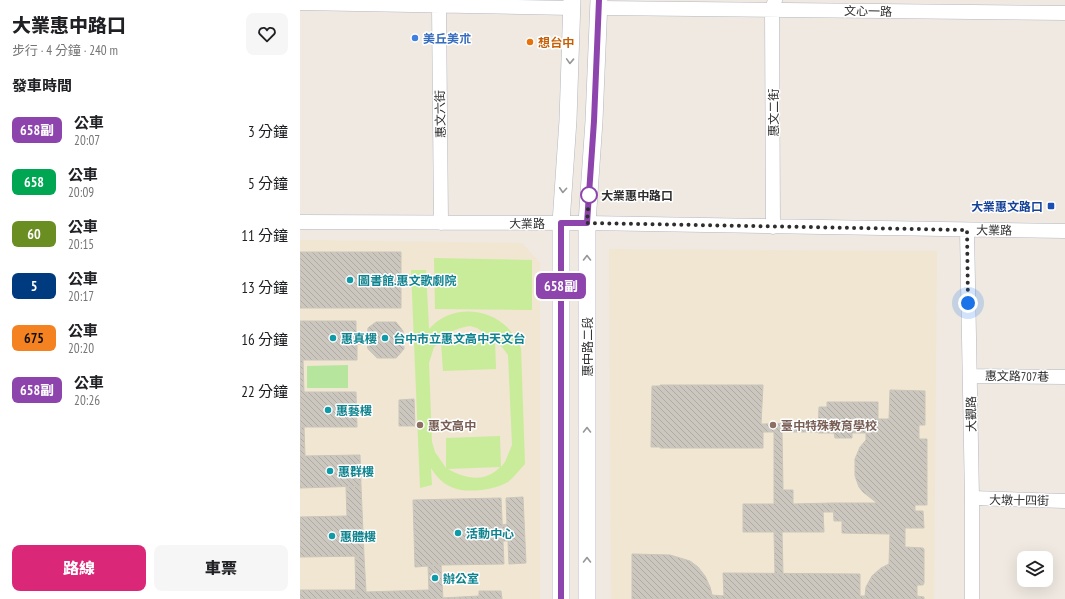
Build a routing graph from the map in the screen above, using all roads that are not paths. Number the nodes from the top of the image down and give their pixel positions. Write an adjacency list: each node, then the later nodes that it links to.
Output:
1 (300, 3): 5 (street)
2 (572, 4): 5 (street); 10 (street, one-way to 10)
3 (599, 4): 4 (street, 文心一路); 11 (street, 惠中路二段)
4 (774, 5): 6 (street, 文心一路); 12 (street, 惠文二街)
5 (439, 6): 9 (street, 惠文六街)
6 (970, 6): 7 (street, 文心一路)
7 (1065, 13)
8 (300, 222): 9 (street, 大業路)
9 (441, 223): 10 (street, 大業路)
10 (561, 223): 11 (street, 大業路); 19 (street)
11 (587, 223): 12 (street, 大業路); 20 (street, 惠中路二段, one-way to 11)
12 (773, 226): 13 (street, 大業路)
13 (967, 230): 14 (street, 大業路); 15 (street, 大觀路)
14 (1065, 231)
15 (970, 376): 16 (street, 惠文路707巷); 17 (street, 大觀路)
16 (1065, 377)
17 (972, 498): 18 (street, 大墩十四街); 21 (street, 大觀路)
18 (1065, 501)
19 (561, 599)
20 (587, 599)
21 (972, 599)

